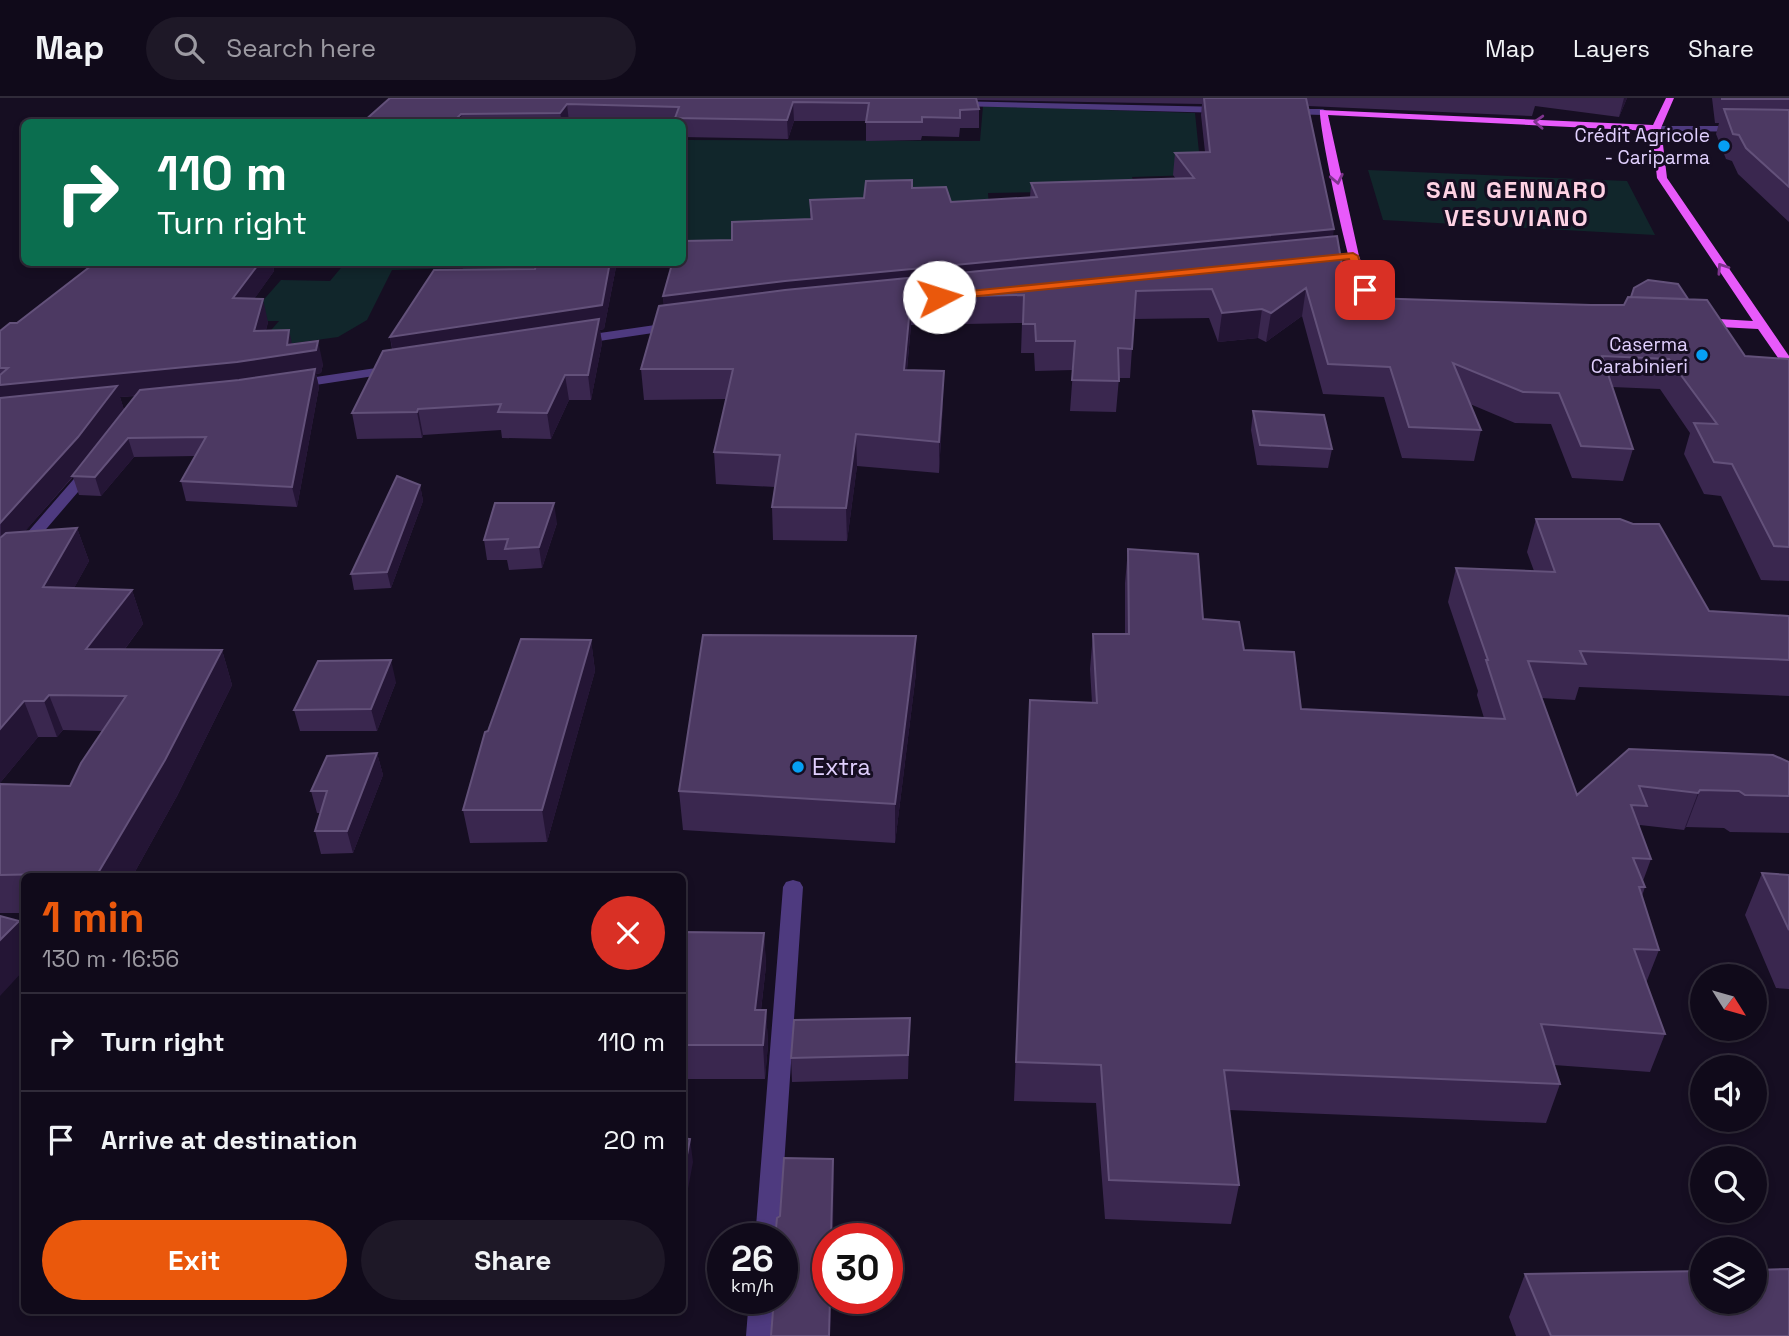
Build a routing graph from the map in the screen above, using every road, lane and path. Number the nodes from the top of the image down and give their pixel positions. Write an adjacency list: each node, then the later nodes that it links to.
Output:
1 (1670, 98): 6 (main road)
2 (950, 103): 3 (street)
3 (1241, 110)
4 (1282, 111): 5 (street)
5 (1323, 112): 6 (main road, one-way to 5); 8 (main road, one-way to 8)
6 (1656, 128): 7 (street); 13 (main road, one-way to 6)
7 (1789, 129)
8 (1353, 256): 9 (street); 10 (main road)
9 (1307, 260)
10 (1414, 309)
11 (1691, 321): 13 (main road)
12 (693, 324): 14 (street)
13 (1760, 325): 15 (main road)
14 (564, 342)
15 (1789, 365)
16 (413, 366): 17 (street)
17 (281, 386)
18 (101, 456): 19 (street)
19 (0, 575)
20 (793, 887): 21 (street)
21 (768, 1223)
22 (761, 1314): 23 (street)
23 (759, 1336)

